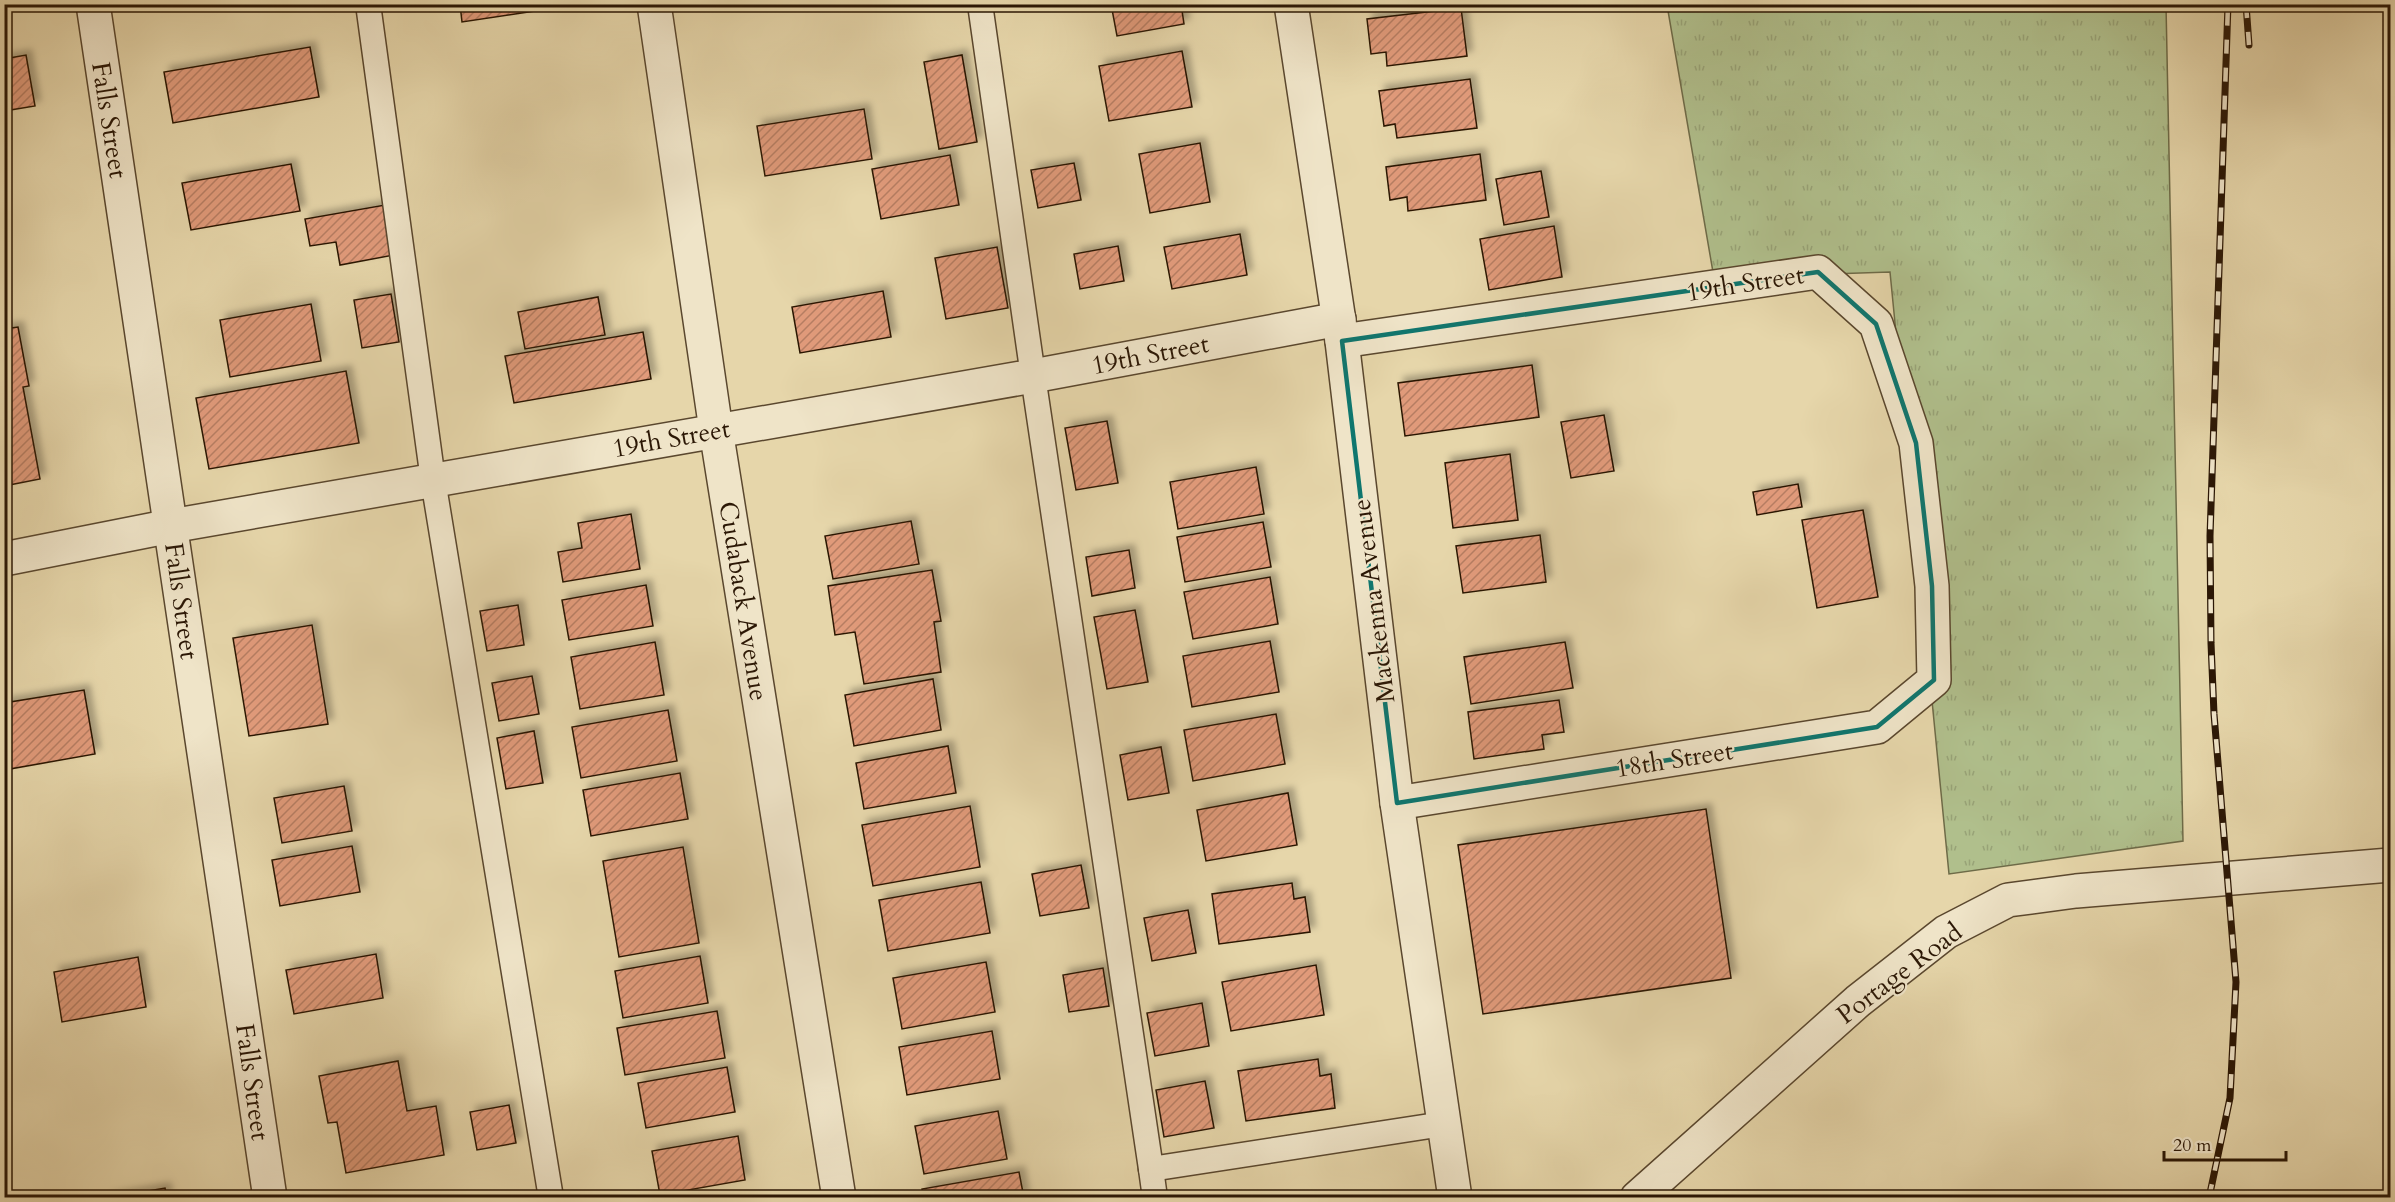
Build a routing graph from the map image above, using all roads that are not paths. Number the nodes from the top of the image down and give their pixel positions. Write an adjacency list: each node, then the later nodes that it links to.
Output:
1 (93, 4): 10 (street, Falls Street)
2 (368, 4): 9 (lane)
3 (654, 4): 8 (street, Cudaback Avenue)
4 (980, 4): 7 (lane)
5 (1291, 4): 6 (street, Mackenna Avenue)
6 (1340, 330): 7 (street, 19th Street); 12 (street, 19th Street); 13 (street, Mackenna Avenue)
7 (1033, 376): 8 (street, 19th Street); 16 (lane)
8 (716, 430): 9 (street, 19th Street); 19 (street, Cudaback Avenue)
9 (433, 480): 10 (street, 19th Street); 18 (lane)
10 (171, 526): 11 (street, 19th Street); 17 (street, Falls Street)
11 (4, 558)
12 (1934, 680): 13 (street, 18th Street)
13 (1398, 803): 15 (street, Mackenna Avenue)
14 (2391, 865): 22 (street, Portage Road)
15 (1443, 1124): 16 (lane); 21 (street, Mackenna Avenue)
16 (1151, 1169): 20 (lane)
17 (270, 1197)
18 (551, 1197)
19 (839, 1197)
20 (1155, 1197)
21 (1455, 1197)
22 (1637, 1197)

